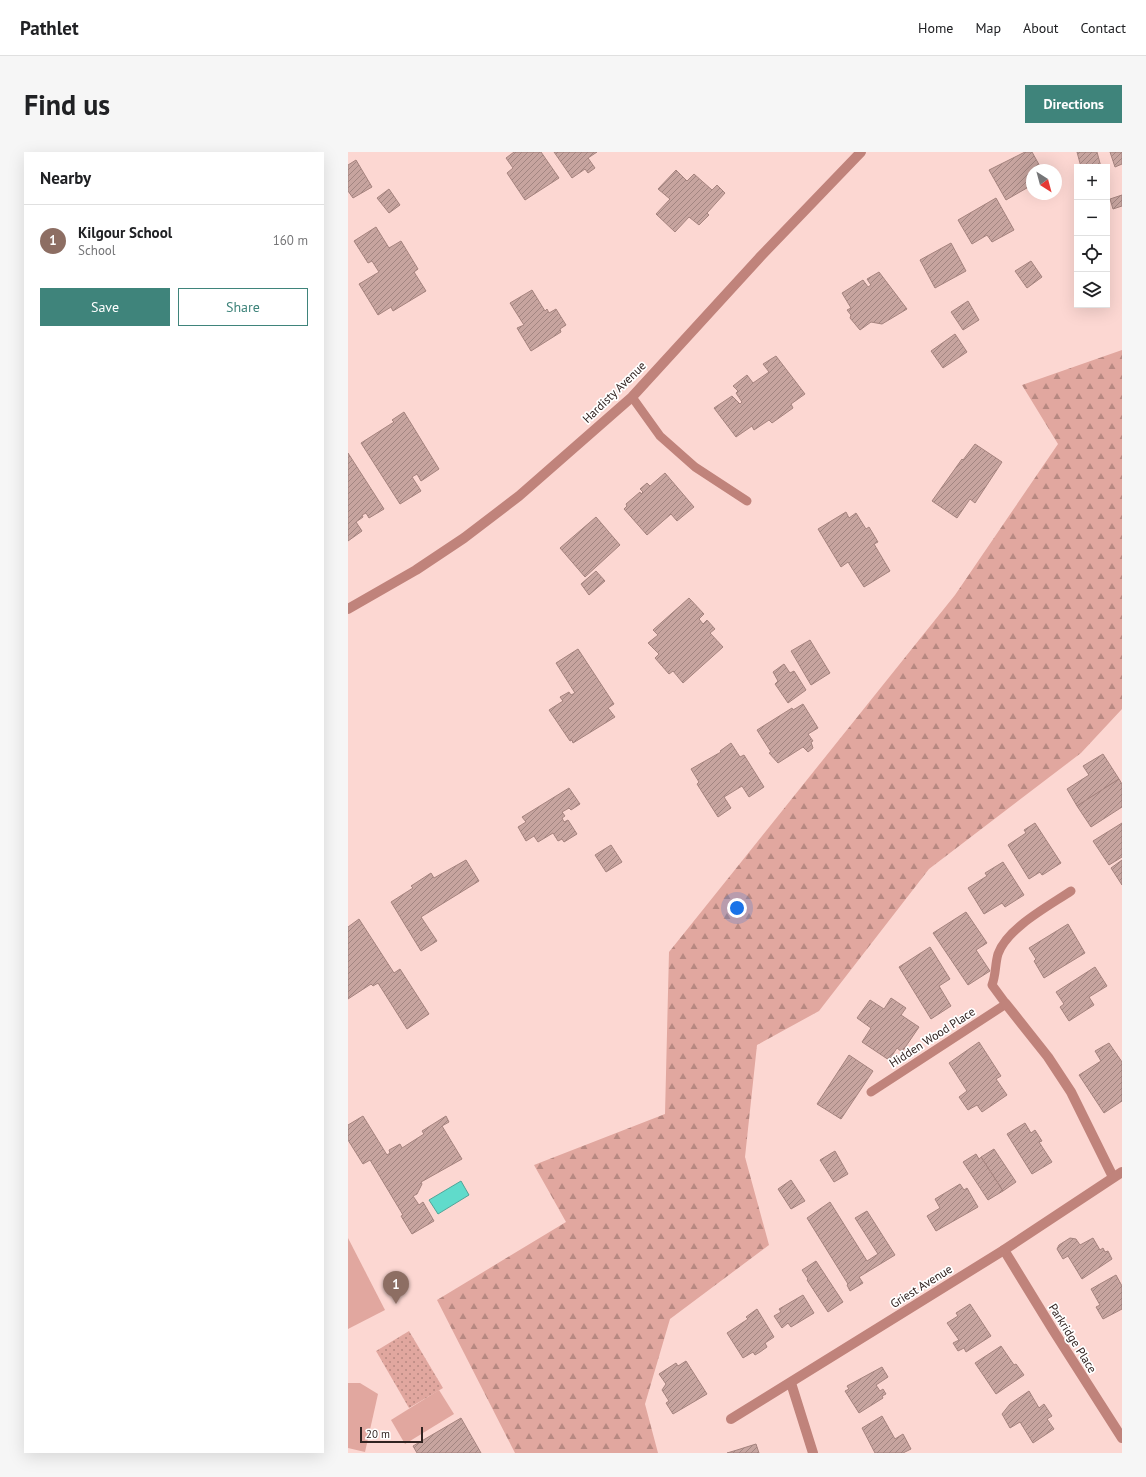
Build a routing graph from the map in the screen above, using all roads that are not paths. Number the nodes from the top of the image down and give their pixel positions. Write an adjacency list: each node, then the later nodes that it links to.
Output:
1 (862, 152): 2 (street, Hardisty Avenue)
2 (632, 397): 3 (lane); 4 (street, Hardisty Avenue)
3 (747, 501)
4 (348, 609)
5 (1071, 891): 6 (lane)
6 (1006, 1004): 7 (lane, Hidden Wood Place); 9 (street)
7 (871, 1092)
8 (1122, 1172): 9 (street, Griest Avenue)
9 (1113, 1178): 10 (street, Griest Avenue)
10 (1004, 1250): 11 (street, Griest Avenue); 13 (street, Parkridge Place)
11 (791, 1383): 12 (street, Griest Avenue); 14 (street)
12 (731, 1418)
13 (1122, 1438)
14 (813, 1453)

